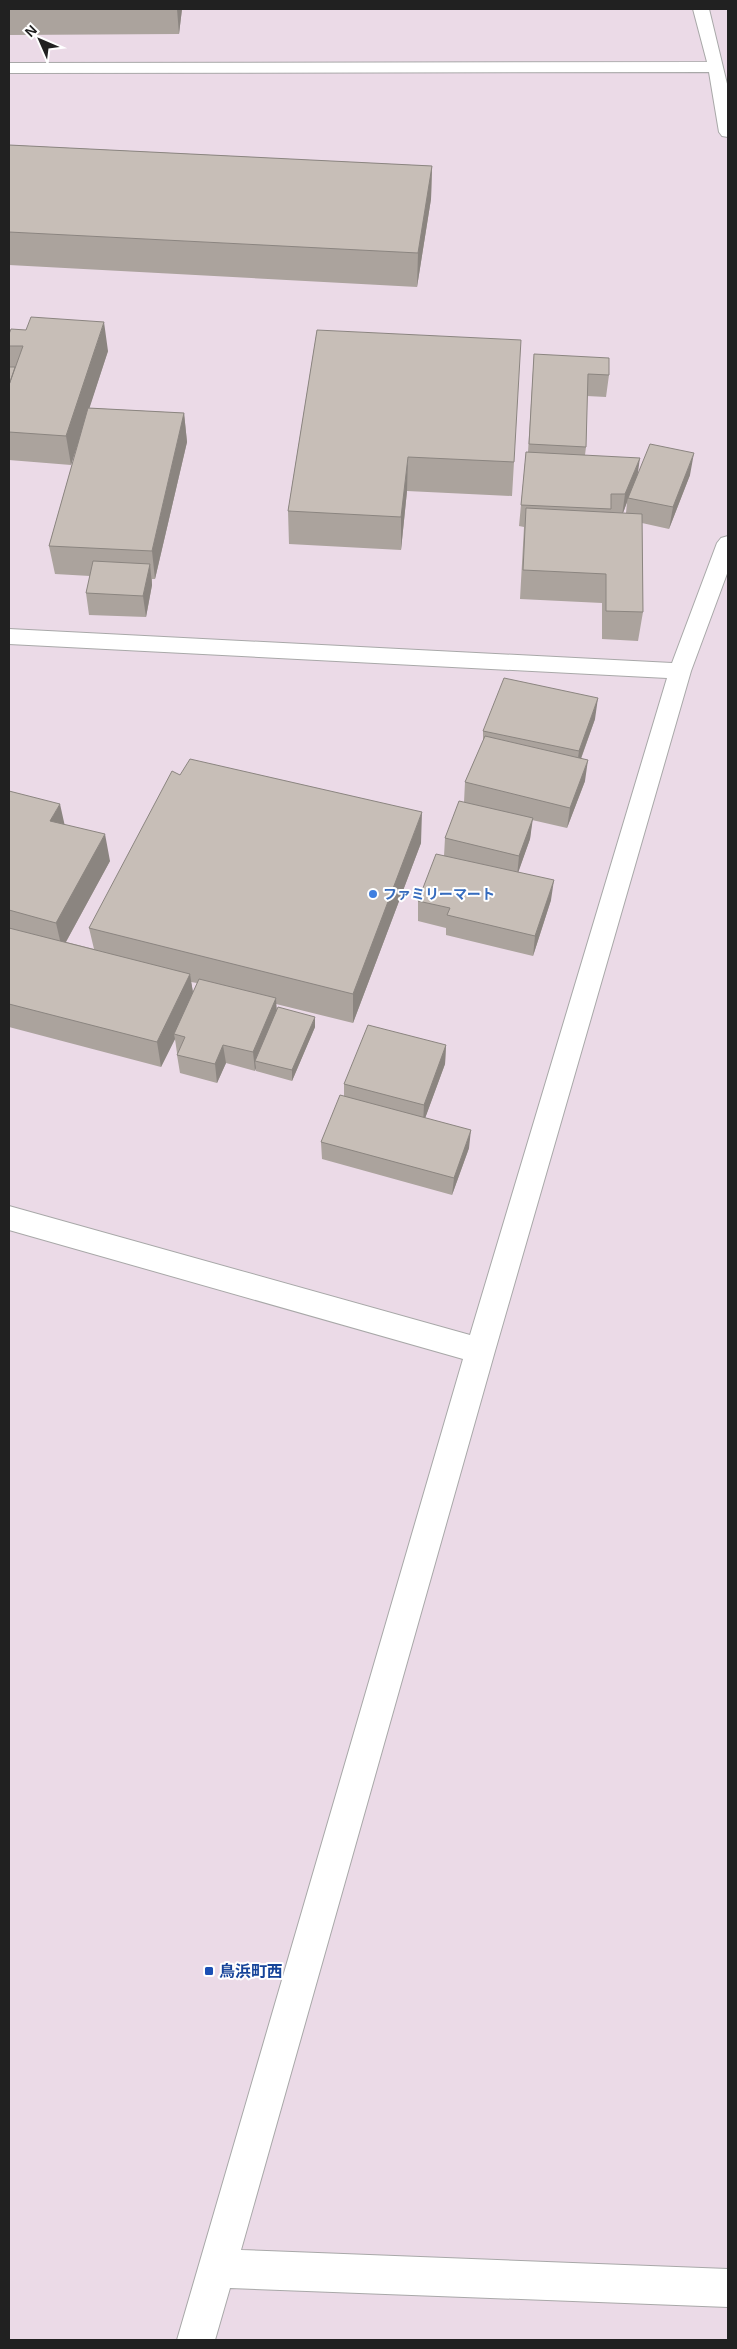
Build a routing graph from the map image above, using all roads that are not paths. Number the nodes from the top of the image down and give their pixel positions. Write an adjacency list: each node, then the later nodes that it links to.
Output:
1 (700, 9): 2 (street)
2 (716, 67): 3 (street); 4 (street)
3 (9, 68)
4 (728, 132)
5 (728, 544): 7 (street)
6 (9, 636): 7 (street)
7 (680, 671): 9 (street)
8 (9, 1218): 9 (street)
9 (480, 1351): 10 (street)
10 (217, 2268): 11 (street); 12 (street)
11 (728, 2288)
12 (196, 2340)

